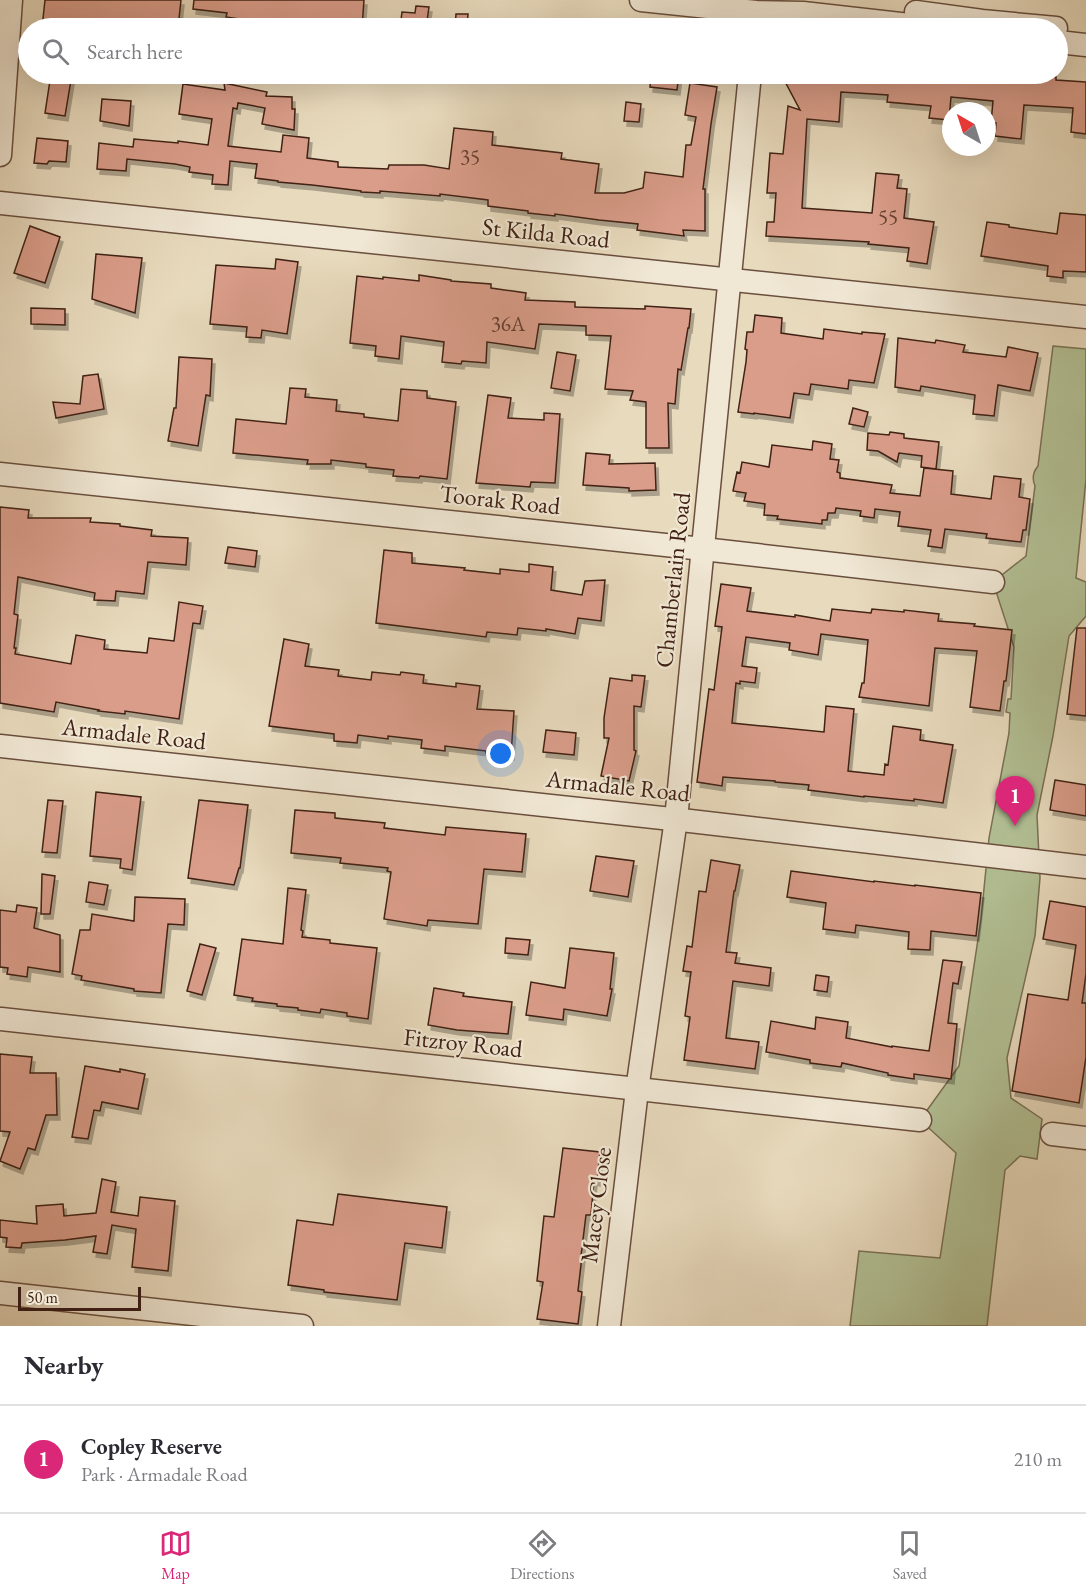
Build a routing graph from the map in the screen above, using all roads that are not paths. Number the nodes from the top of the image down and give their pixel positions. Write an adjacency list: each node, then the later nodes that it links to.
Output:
1 (11, 0): 13 (street)
2 (641, 0): 4 (street)
3 (802, 3): 5 (street); 6 (street); 7 (street)
4 (744, 18)
5 (761, 18)
6 (882, 18)
7 (961, 18)
8 (1068, 30): 9 (street)
9 (1086, 32)
10 (1068, 43): 11 (street)
11 (1086, 45)
12 (749, 84): 15 (street, Chamberlain Road)
13 (0, 155)
14 (0, 203): 15 (street, St Kilda Road)
15 (730, 279): 16 (street, St Kilda Road); 18 (street, Chamberlain Road)
16 (1086, 317)
17 (0, 474): 18 (street, Toorak Road)
18 (703, 549): 19 (street, Toorak Road); 21 (street, Chamberlain Road)
19 (993, 582)
20 (0, 747): 21 (street, Armadale Road)
21 (676, 819): 22 (street, Armadale Road); 24 (street, Chamberlain Road)
22 (1086, 867)
23 (1, 1018): 24 (street, Fitzroy Road)
24 (637, 1090): 25 (street, Fitzroy Road); 30 (street, Macey Close)
25 (920, 1120)
26 (1052, 1134): 27 (street)
27 (1086, 1138)
28 (0, 1293): 29 (street)
29 (302, 1326)
30 (609, 1326)

